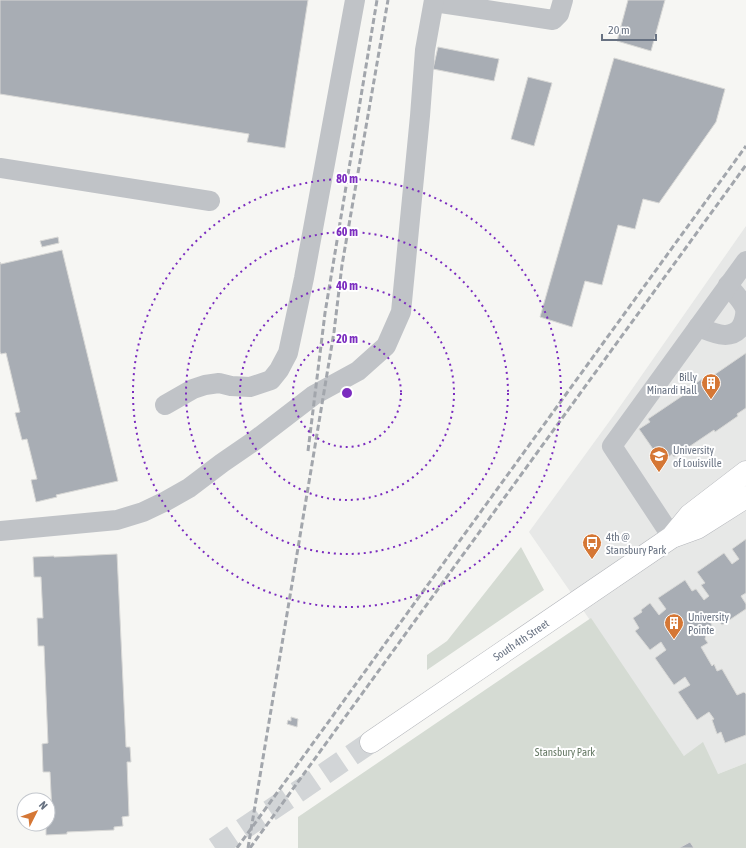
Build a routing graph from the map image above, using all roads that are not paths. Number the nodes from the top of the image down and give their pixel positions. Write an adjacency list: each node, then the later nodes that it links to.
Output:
1 (355, 0): 10 (lane)
2 (563, 0): 4 (lane)
3 (434, 1): 4 (lane); 13 (lane)
4 (486, 5)
5 (0, 168): 6 (lane)
6 (210, 201)
7 (746, 261): 8 (lane)
8 (728, 285): 9 (lane); 9 (lane)
9 (698, 327): 14 (lane)
10 (165, 405)
11 (746, 472): 14 (main road, South 4th Street)
12 (746, 497): 14 (main road, South 4th Street)
13 (0, 531)
14 (672, 537): 15 (main road, South 4th Street)
15 (371, 742)

